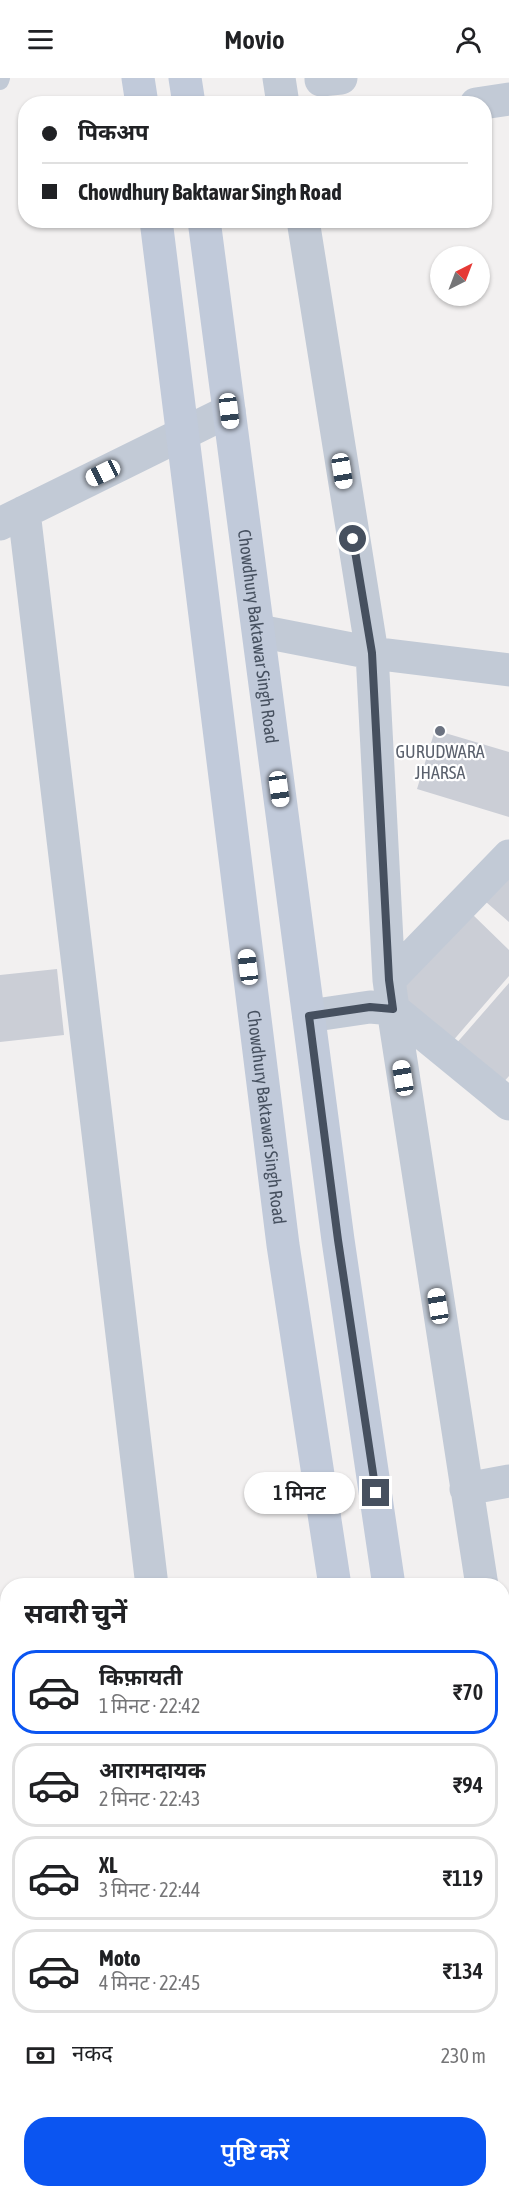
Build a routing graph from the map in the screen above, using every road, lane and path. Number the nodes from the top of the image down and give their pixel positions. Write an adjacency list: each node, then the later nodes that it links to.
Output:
1 (138, 78): 6 (main road)
2 (185, 78): 7 (main road)
3 (279, 78): 8 (street)
4 (321, 78): 5 (street)
5 (341, 78)
6 (141, 96)
7 (188, 96)
8 (282, 96)
9 (509, 99): 10 (street)
10 (492, 102)
11 (157, 228): 15 (main road, Chowdhury Baktawar Singh Road)
12 (205, 228): 14 (main road, Chowdhury Baktawar Singh Road)
13 (304, 228): 18 (street)
14 (229, 411): 15 (street); 17 (main road, Chowdhury Baktawar Singh Road)
15 (182, 434): 16 (street); 27 (main road, Chowdhury Baktawar Singh Road)
16 (12, 518): 26 (street)
17 (259, 631): 18 (street); 22 (main road, Chowdhury Baktawar Singh Road)
18 (372, 653): 19 (street); 21 (street)
19 (509, 670)
20 (509, 856): 21 (street)
21 (391, 995): 22 (street); 23 (street); 25 (street)
22 (309, 1016): 28 (main road, Chowdhury Baktawar Singh Road)
23 (509, 1104)
24 (509, 1481): 25 (street)
25 (466, 1488): 29 (street)
26 (151, 1578)
27 (334, 1578)
28 (388, 1578)
29 (481, 1578)

